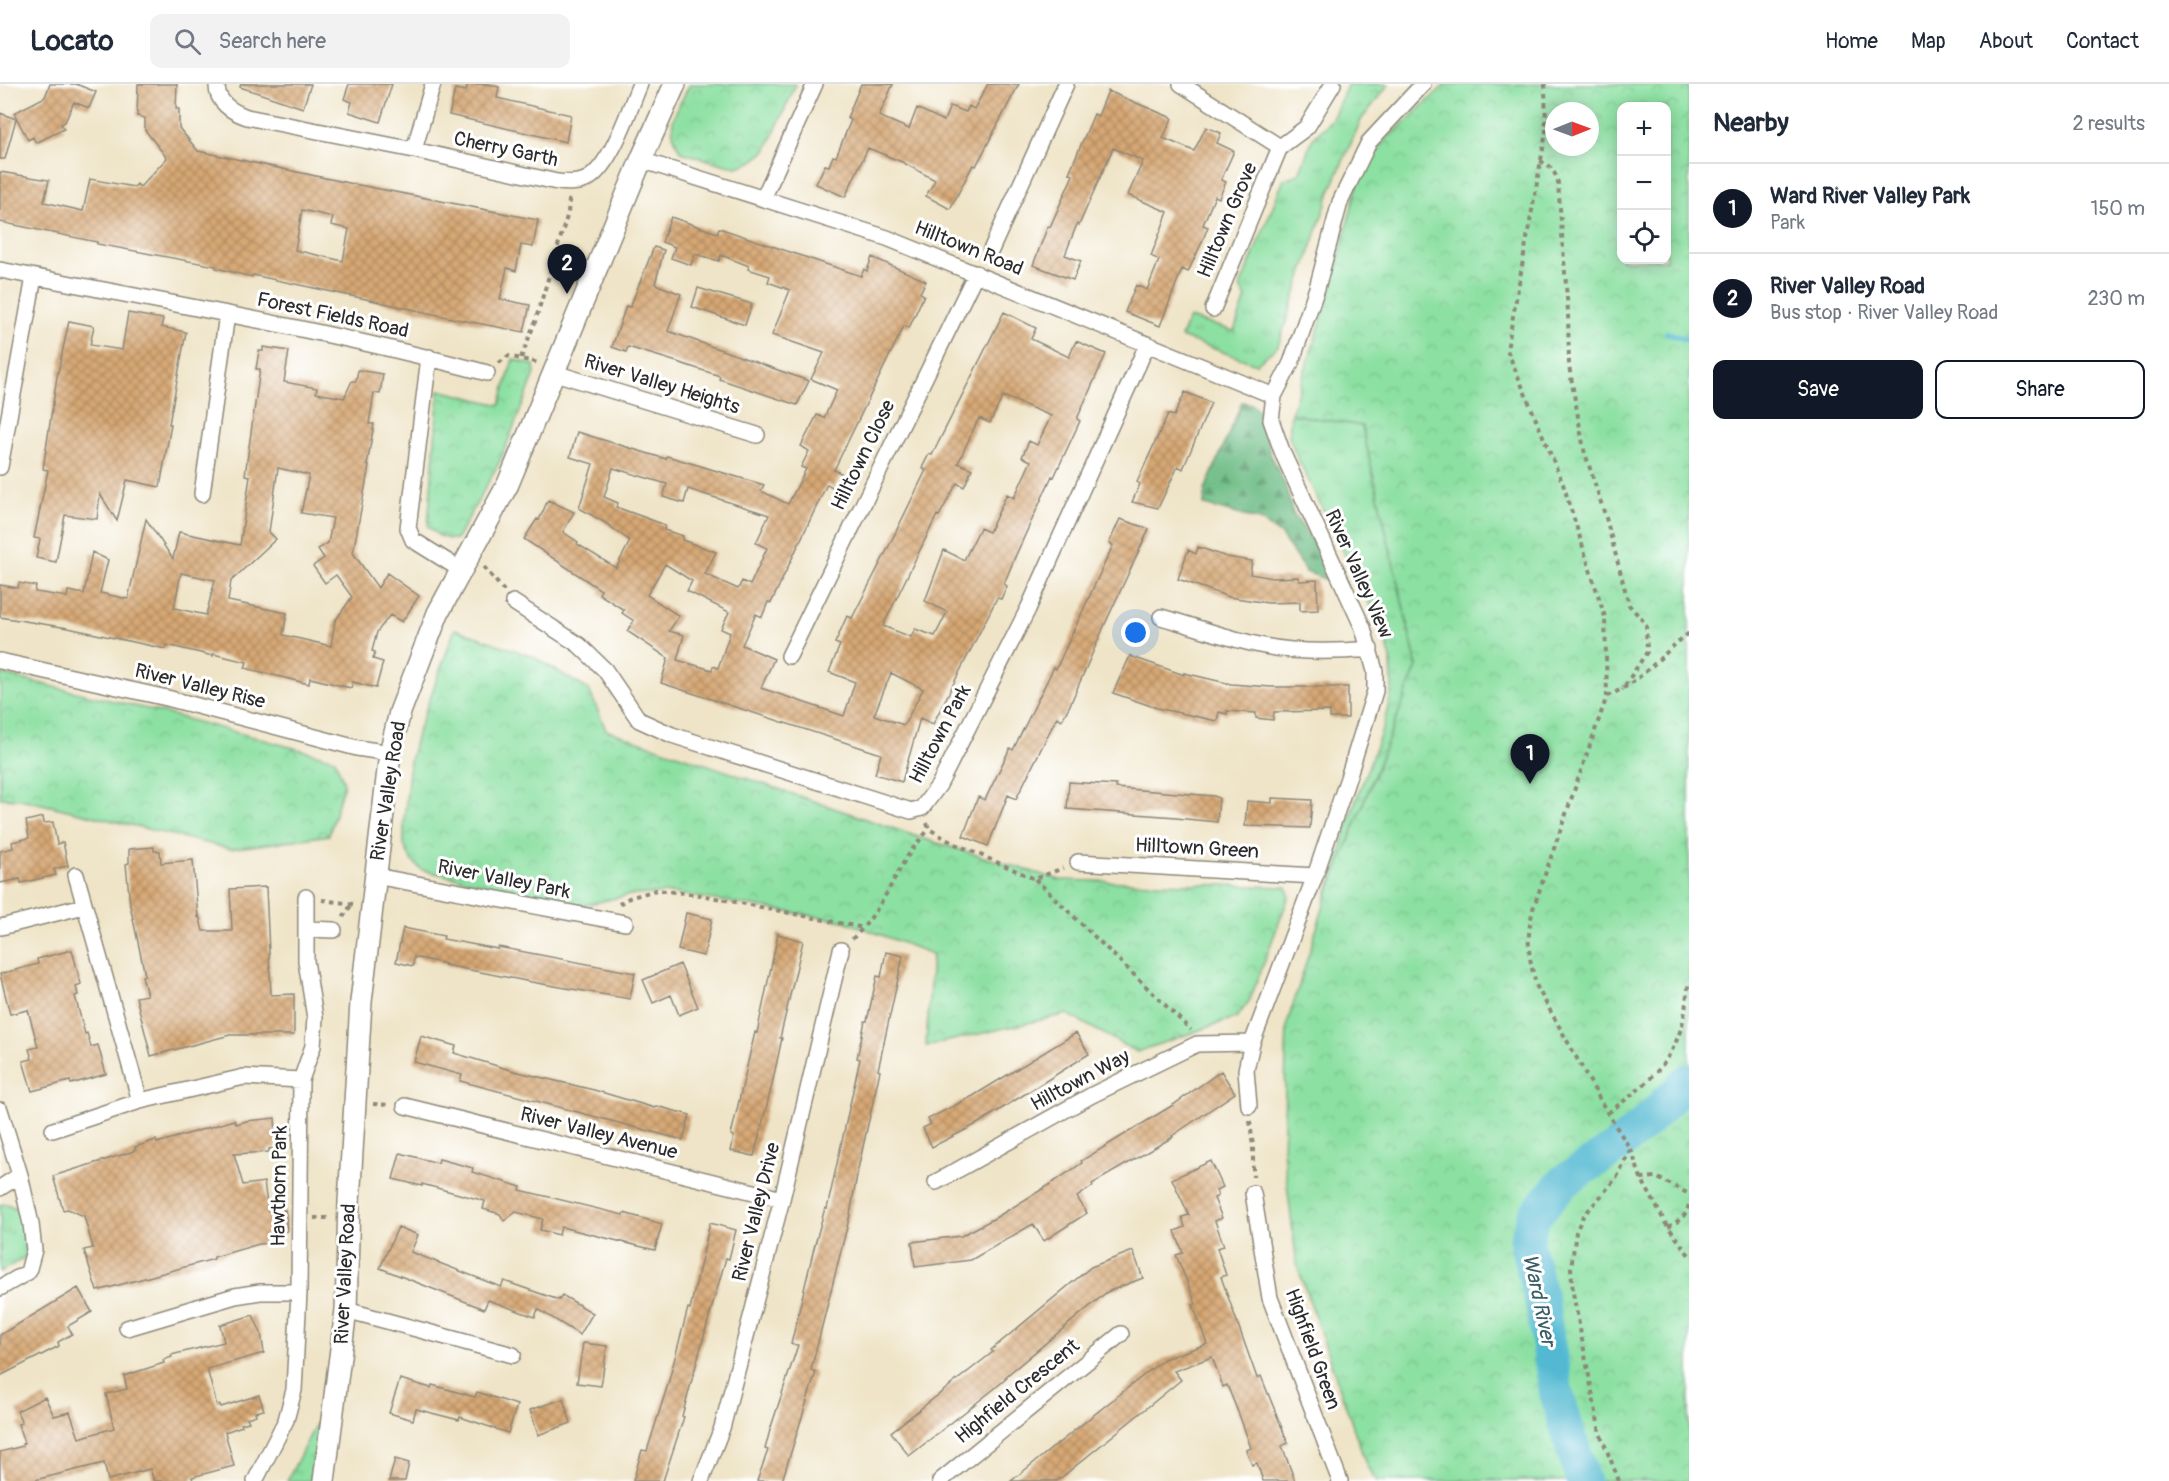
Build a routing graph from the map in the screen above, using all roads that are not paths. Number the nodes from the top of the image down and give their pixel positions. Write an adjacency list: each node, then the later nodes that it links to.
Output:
1 (217, 84): 11 (street, Cherry Garth)
2 (433, 84): 11 (street)
3 (640, 84): 11 (street, Cherry Garth)
4 (675, 84): 12 (street, River Valley Road)
5 (815, 84): 13 (street)
6 (1066, 84): 14 (street)
7 (1181, 84): 10 (street, Hilltown Grove)
8 (1333, 84): 10 (street, Hilltown Grove)
9 (1423, 84): 24 (street, River Valley View)
10 (1280, 147): 18 (street, Hilltown Grove)
11 (414, 150)
12 (641, 160): 13 (street, Hilltown Road); 22 (street, River Valley Road)
13 (763, 199): 16 (street, Hilltown Road)
14 (991, 249)
15 (0, 270): 17 (street, Forest Fields Road)
16 (976, 273): 20 (street, Hilltown Road); 32 (street, Hilltown Close)
17 (34, 277): 19 (street, Forest Fields Road); 26 (street)
18 (1213, 309)
19 (227, 314): 21 (street, Forest Fields Road); 27 (street, Forest Fields Road)
20 (1147, 345): 24 (street, Hilltown Road); 29 (street, Hilltown Park)
21 (429, 357): 23 (street, Forest Fields Road); 28 (street, Forest Fields Road)
22 (556, 371): 25 (street, River Valley Heights); 28 (street, River Valley Road)
23 (487, 373)
24 (1274, 396): 31 (street, River Valley View)
25 (757, 435)
26 (0, 467)
27 (202, 494)
28 (461, 570): 34 (street, River Valley Road)
29 (513, 602)
30 (1161, 617): 31 (street)
31 (1370, 649): 38 (street, River Valley View)
32 (789, 656)
33 (0, 660): 34 (street, River Valley Rise)
34 (390, 753): 37 (street, River Valley Road)
35 (1078, 862): 38 (street, Hilltown Green)
36 (76, 875): 40 (street)
37 (375, 876): 41 (street, River Valley Park); 60 (street, River Valley Road)
38 (1315, 876): 46 (street, River Valley View)
39 (306, 897): 43 (street, Hawthorn Park)
40 (84, 906): 42 (street); 48 (street)
41 (625, 923)
42 (1, 927)
43 (307, 929): 44 (street); 47 (street, Hawthorn Park)
44 (334, 930)
45 (841, 950): 57 (street, River Valley Drive)
46 (1252, 1043): 50 (street, River Valley View); 54 (street, Hilltown Way)
47 (301, 1080): 48 (street); 59 (street, Hawthorn Park)
48 (140, 1101): 52 (street)
49 (405, 1106): 57 (street, River Valley Avenue)
50 (1249, 1106)
51 (0, 1110): 53 (street)
52 (53, 1130)
53 (20, 1175): 55 (street); 58 (street)
54 (936, 1182)
55 (0, 1188)
56 (1253, 1193): 68 (street, Highfield Green)
57 (782, 1199): 66 (street, River Valley Drive)
58 (0, 1288)
59 (299, 1292): 61 (street); 64 (street, Hawthorn Park)
60 (346, 1310): 63 (street); 65 (street, River Valley Road)
61 (127, 1328)
62 (1121, 1334): 67 (street, Highfield Crescent)
63 (513, 1355)
64 (255, 1481)
65 (324, 1481)
66 (701, 1481)
67 (940, 1481)
68 (1340, 1481)

